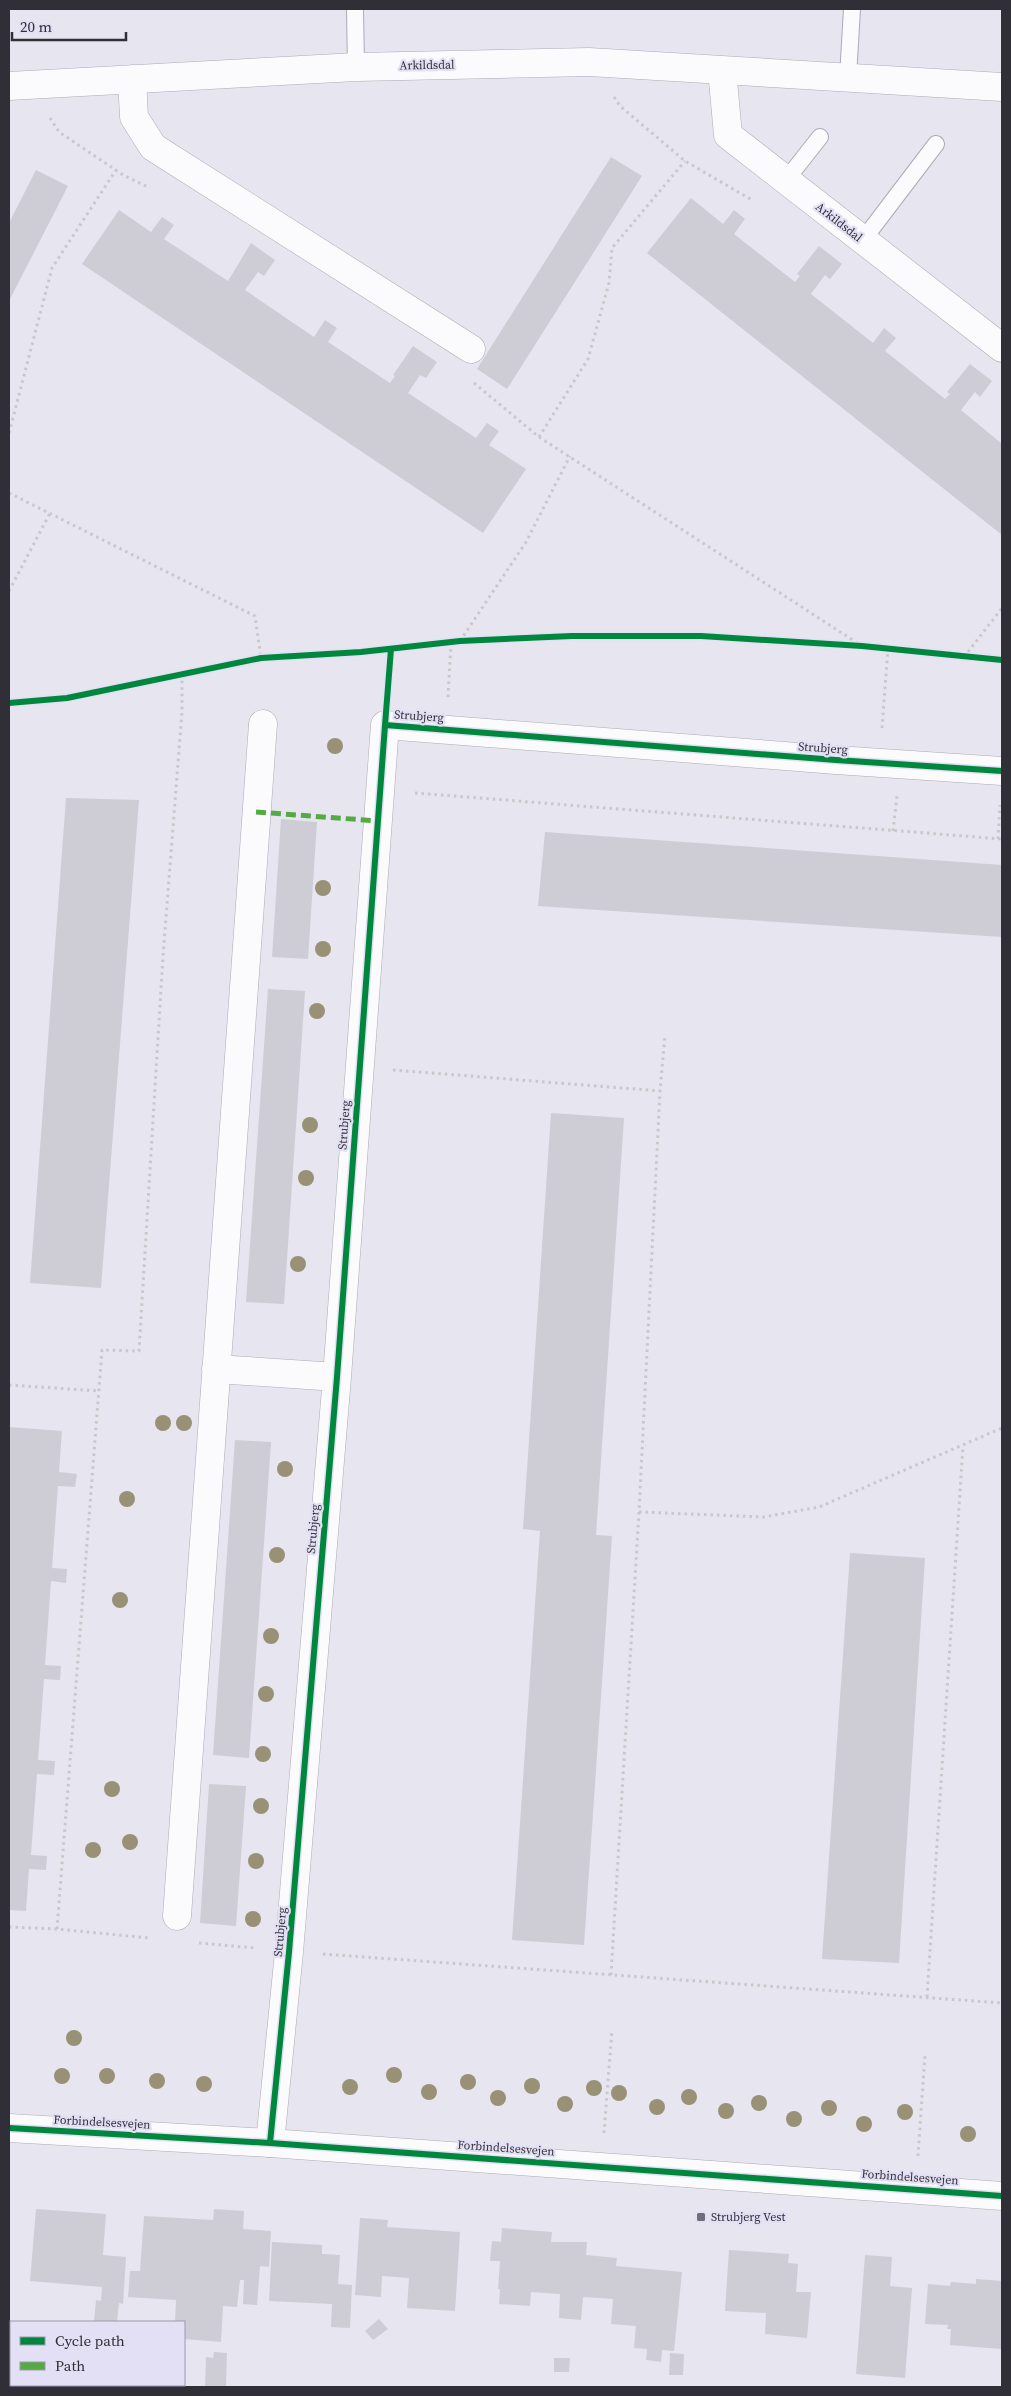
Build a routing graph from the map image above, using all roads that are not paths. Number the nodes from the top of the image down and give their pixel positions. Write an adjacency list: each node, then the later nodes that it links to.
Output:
1 (355, 9): 3 (lane)
2 (852, 9): 5 (lane)
3 (356, 67): 4 (street, Arkildsdal); 6 (street, Arkildsdal)
4 (722, 70): 5 (street, Arkildsdal); 11 (street, Arkildsdal)
5 (848, 77): 8 (street, Arkildsdal)
6 (132, 79): 7 (street, Arkildsdal); 14 (street)
7 (9, 86)
8 (1002, 87)
9 (820, 137): 11 (lane)
10 (936, 144): 12 (lane)
11 (786, 180): 12 (street, Arkildsdal)
12 (863, 240): 13 (street, Arkildsdal)
13 (1002, 348)
14 (471, 349)
15 (262, 724): 17 (street)
16 (1002, 771): 18 (street, Strubjerg)
17 (216, 1369): 18 (street); 19 (street)
18 (337, 1377): 21 (street, Strubjerg)
19 (177, 1916)
20 (9, 2128): 21 (street, Forbindelsesvejen)
21 (270, 2143): 22 (street, Forbindelsesvejen)
22 (1002, 2196)

